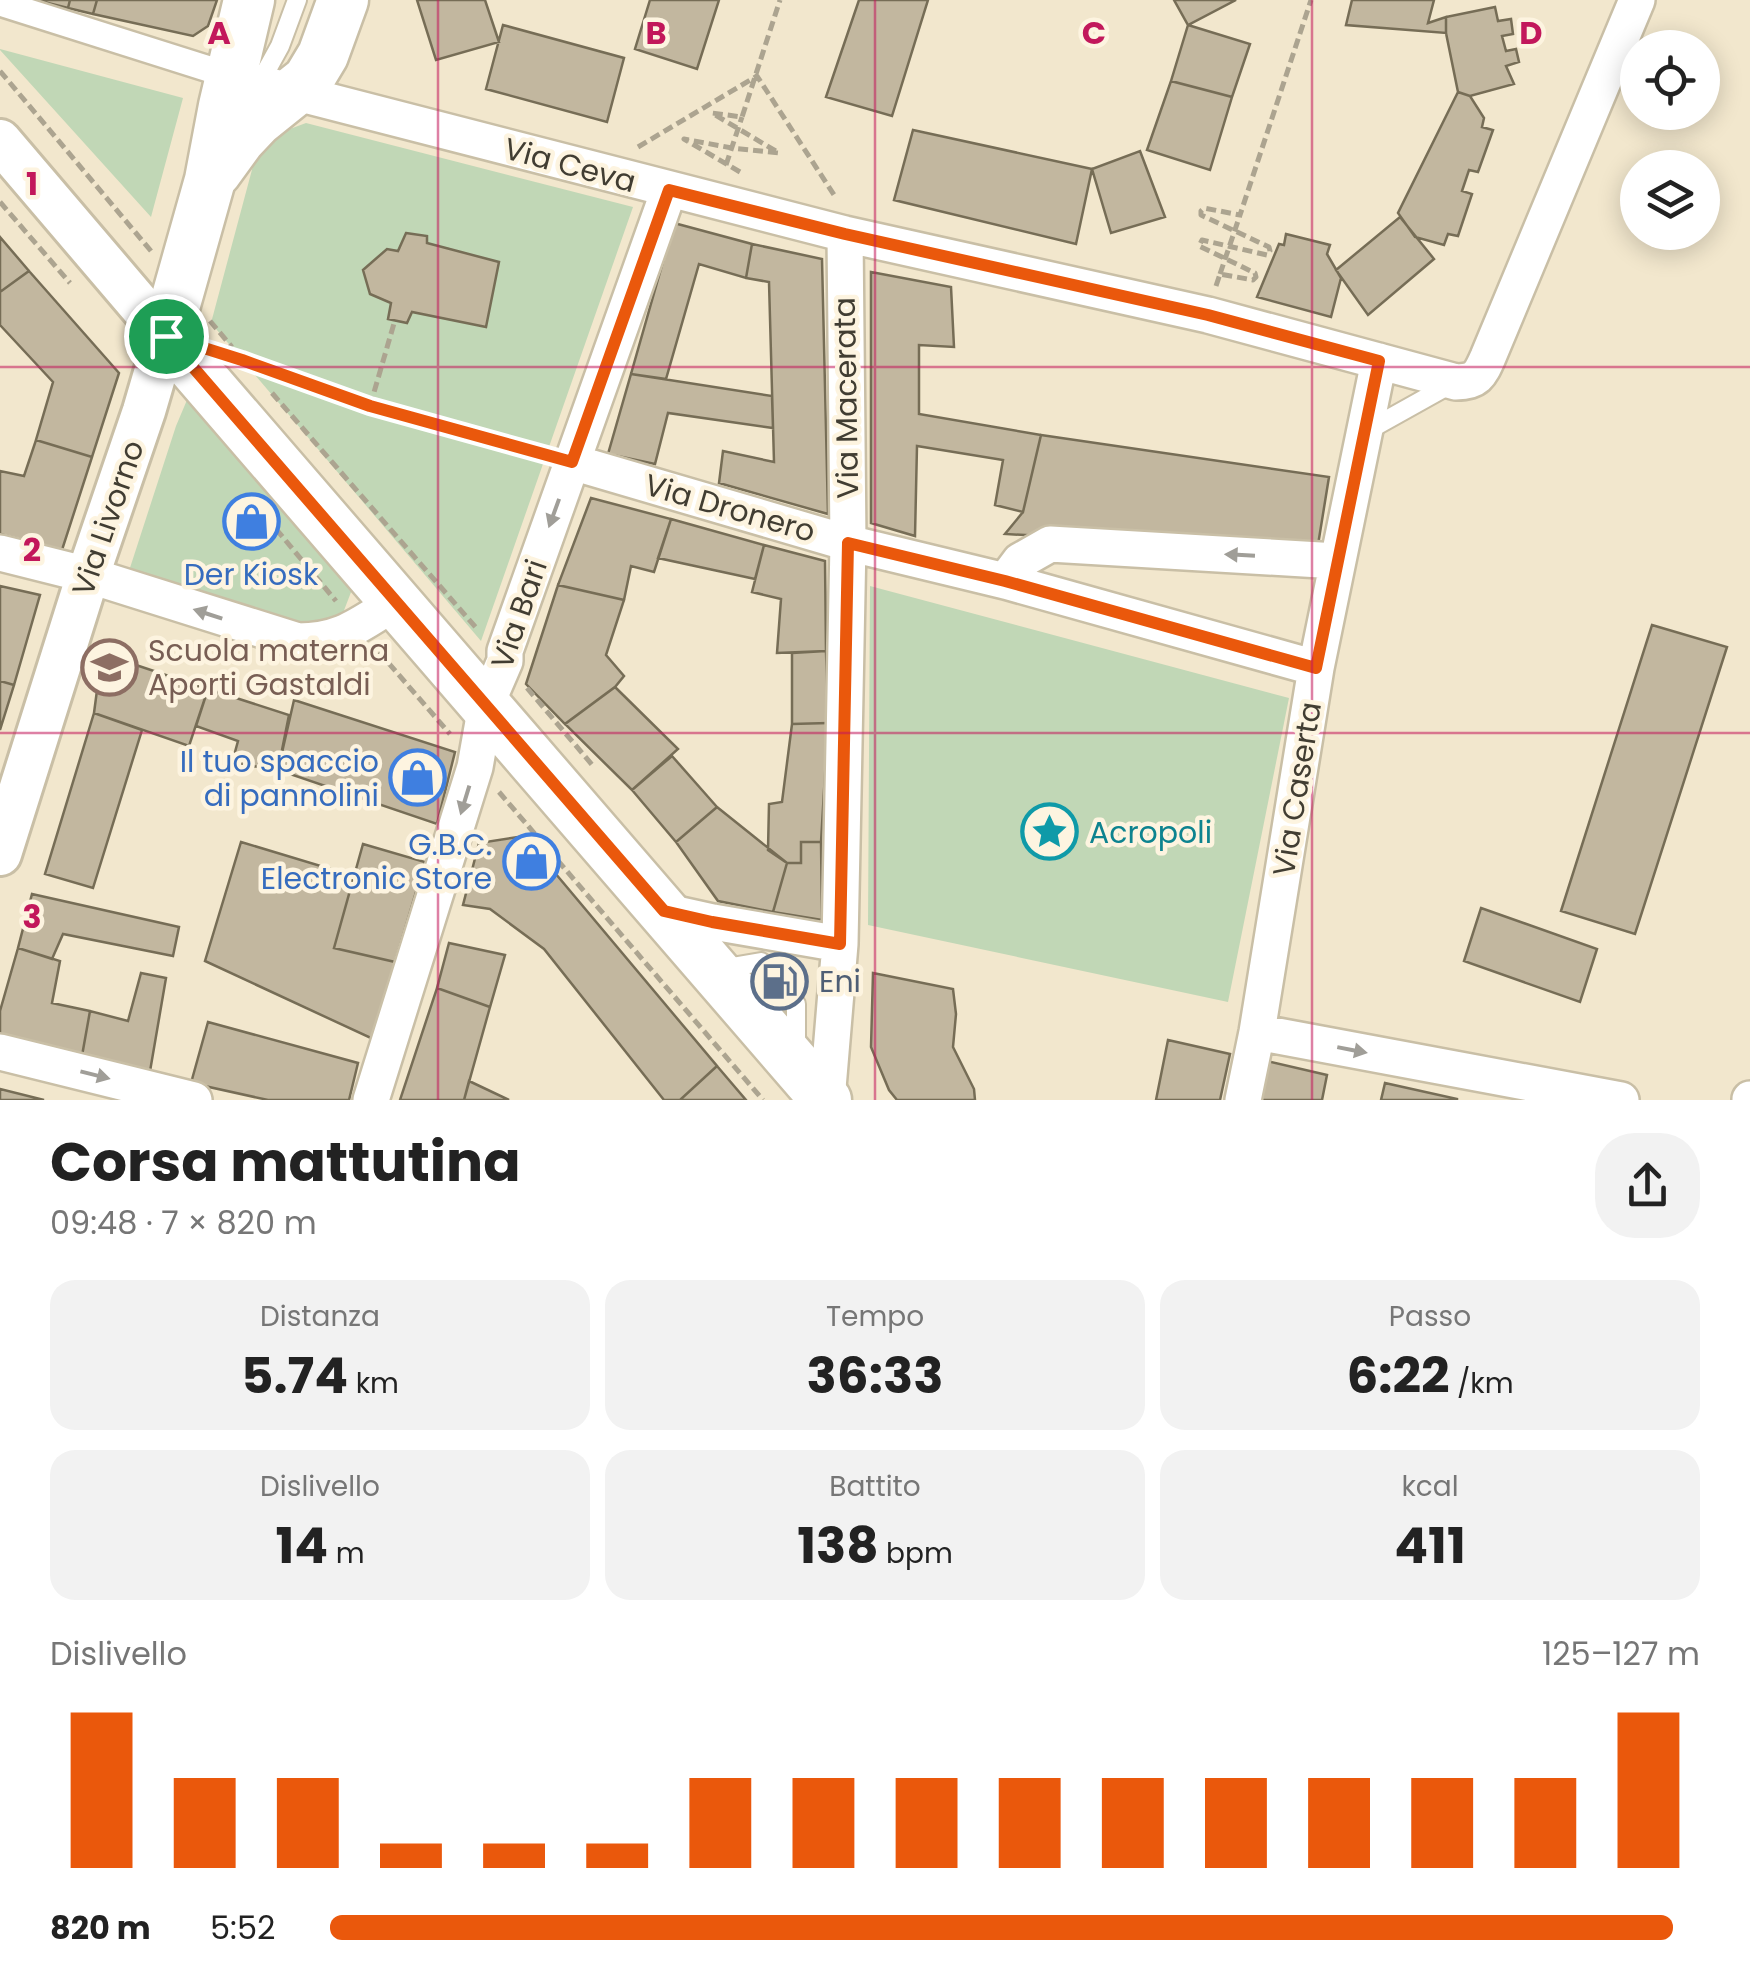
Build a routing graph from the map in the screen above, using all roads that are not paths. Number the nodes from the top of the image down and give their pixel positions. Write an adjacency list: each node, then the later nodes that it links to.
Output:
1 (249, 0): 6 (main road, Via Livorno)
2 (296, 0): 6 (lane, Via Livorno)
3 (343, 0): 6 (main road, Via Livorno)
4 (1637, 0): 13 (street)
5 (0, 3): 6 (street, Via Ceva)
6 (262, 83): 8 (main road, Via Livorno); 8 (main road, Via Livorno); 9 (street, Via Ceva)
7 (0, 140): 11 (street)
8 (210, 180): 11 (main road, Via Livorno)
9 (669, 190): 10 (street, Via Ceva); 15 (street, Via Bari)
10 (854, 236): 12 (street, Via Ceva); 16 (street, Via Macerata)
11 (166, 336): 19 (street, Via Livorno); 21 (main road)
12 (1379, 361): 13 (street, Via Ceva); 14 (street, Via Caserta)
13 (1456, 382): 14 (lane)
14 (1364, 432): 18 (street, Via Caserta)
15 (572, 462): 16 (street, Via Dronero); 23 (street, Via Bari, one-way to 23)
16 (848, 543): 20 (street, Via Dronero); 26 (street, Via Macerata)
17 (0, 552): 19 (street)
18 (1337, 561): 20 (street, one-way to 20); 22 (street, Via Caserta)
19 (88, 575): 21 (street, one-way to 19); 24 (street, Via Livorno)
20 (1005, 581): 22 (street, Via Dronero)
21 (377, 614): 23 (main road)
22 (1316, 668): 27 (street, Via Caserta)
23 (486, 705): 25 (main road); 31 (street, Via Bari, one-way to 31)
24 (0, 854)
25 (664, 911): 26 (street); 29 (main road)
26 (840, 944): 29 (street, Via Macerata)
27 (1256, 1032): 32 (street, Via Caserta); 33 (street, one-way to 33)
28 (0, 1052): 30 (street, one-way to 30)
29 (803, 1092)
30 (194, 1100)
31 (370, 1100)
32 (1243, 1100)
33 (1621, 1100)

